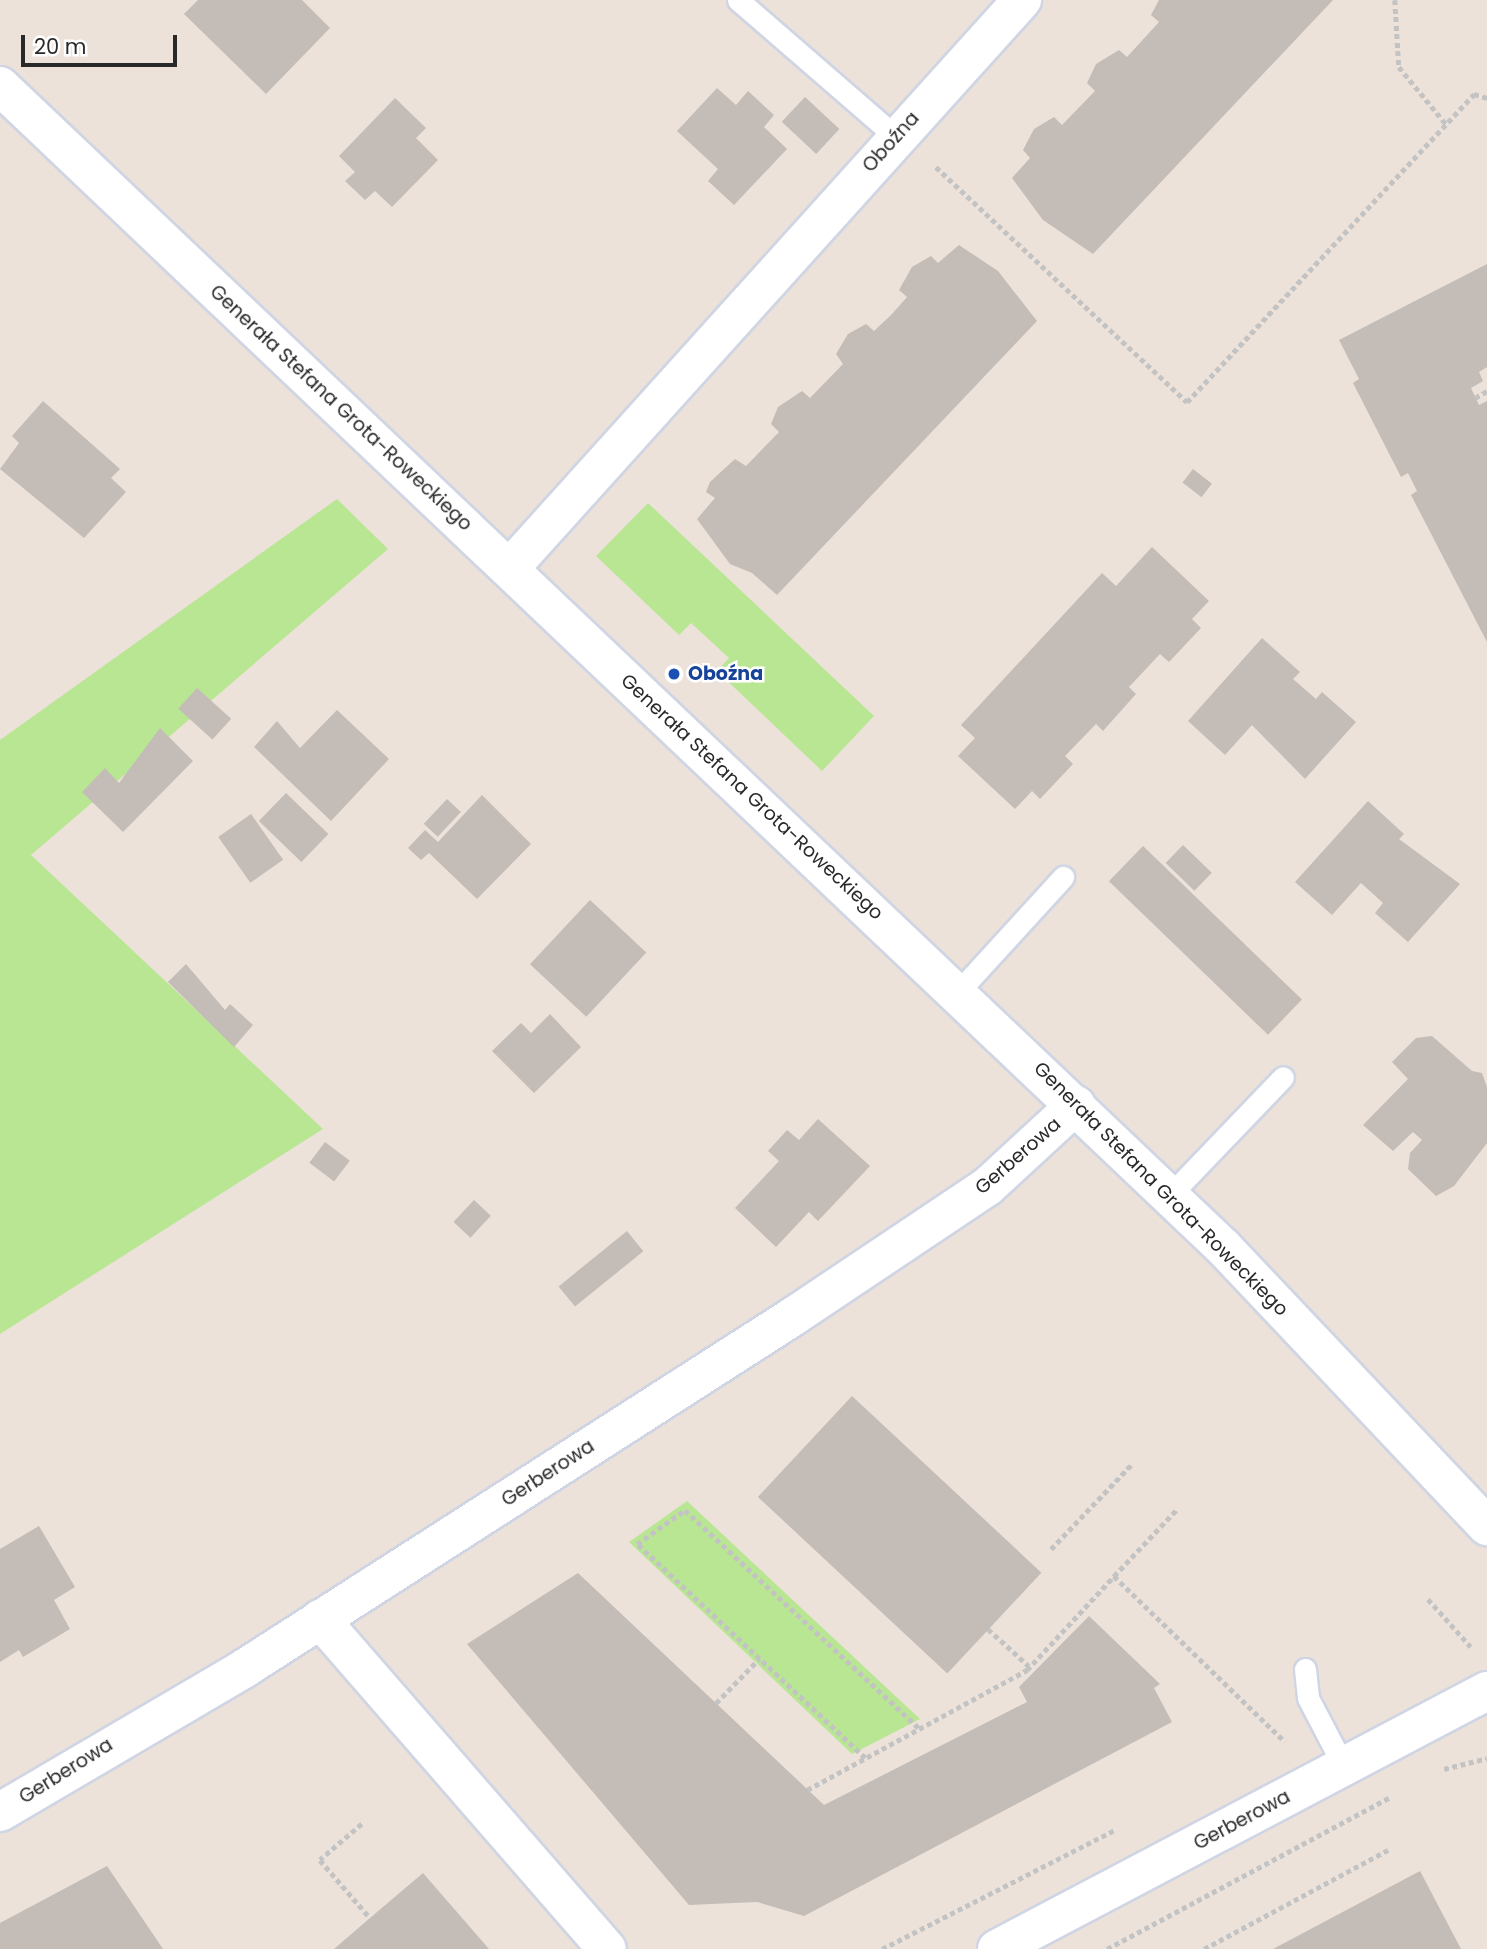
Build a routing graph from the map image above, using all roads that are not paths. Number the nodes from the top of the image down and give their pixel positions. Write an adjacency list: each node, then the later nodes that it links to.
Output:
1 (738, 0): 4 (lane)
2 (1022, 0): 4 (street, Oboźna)
3 (0, 86): 5 (street, Generała Stefana Grota-Roweckiego)
4 (896, 137): 5 (street, Oboźna)
5 (510, 568): 7 (street, Generała Stefana Grota-Roweckiego)
6 (1063, 877): 7 (lane)
7 (958, 992): 9 (street, Generała Stefana Grota-Roweckiego)
8 (1283, 1077): 10 (lane)
9 (1076, 1105): 10 (street, Generała Stefana Grota-Roweckiego); 12 (street, Gerberowa)
10 (1170, 1195): 11 (street, Generała Stefana Grota-Roweckiego)
11 (1487, 1526)
12 (320, 1619): 16 (street, Gerberowa); 17 (street)
13 (1305, 1669): 15 (lane)
14 (1487, 1691): 15 (street, Gerberowa)
15 (1344, 1767): 18 (street, Gerberowa)
16 (0, 1812)
17 (607, 1949)
18 (997, 1949)

